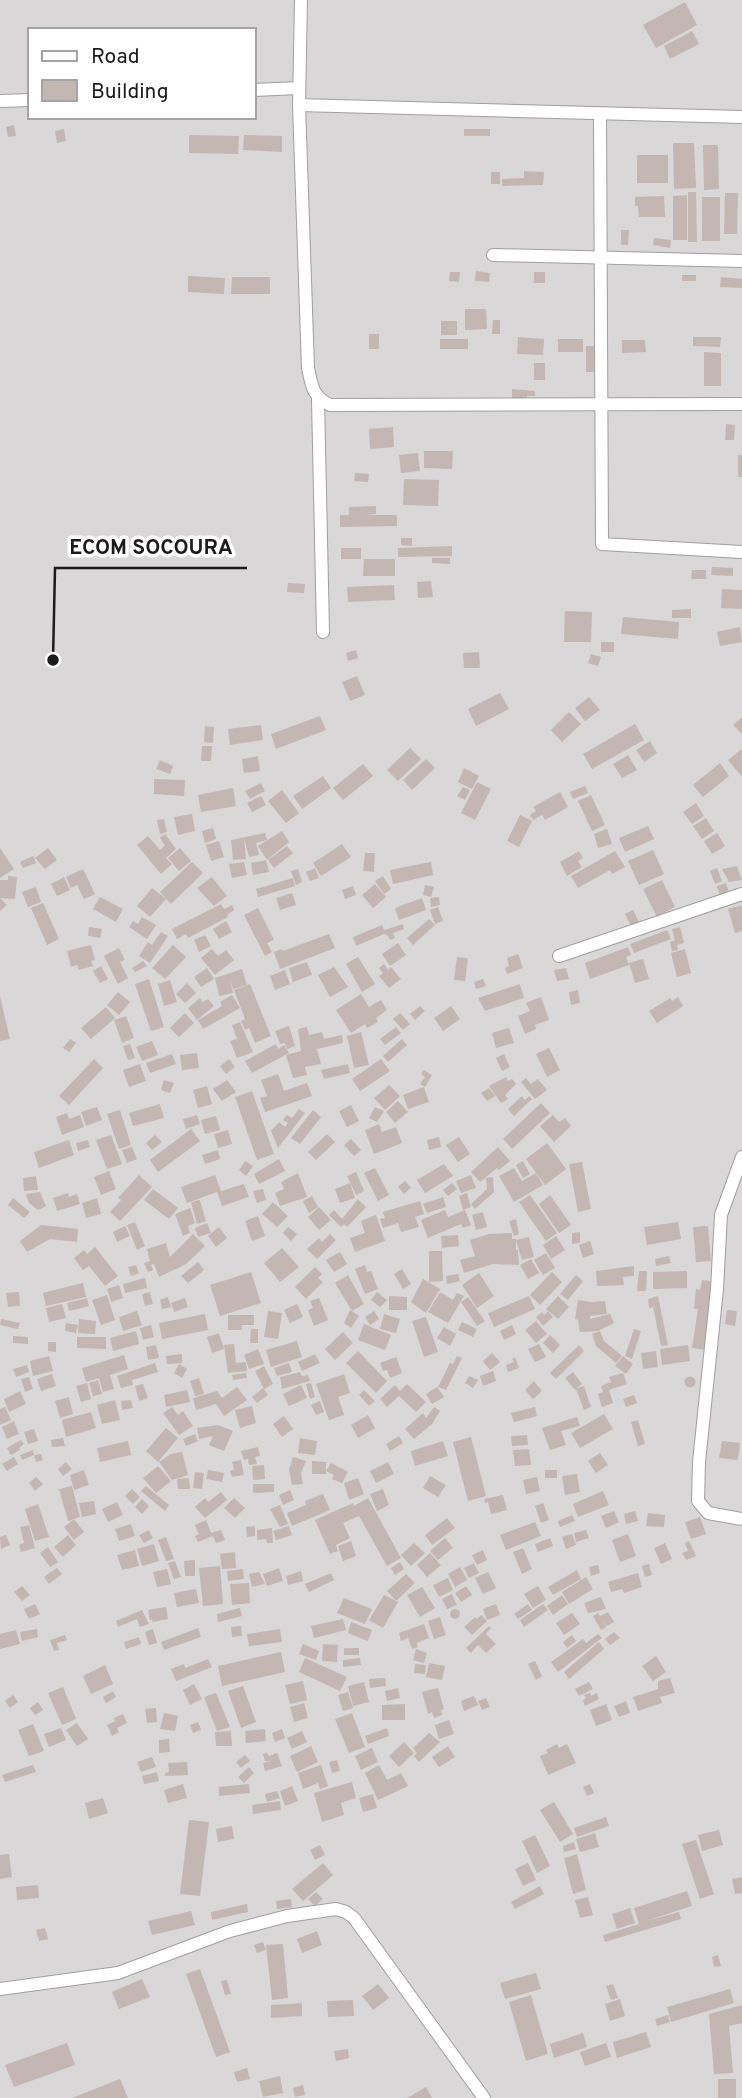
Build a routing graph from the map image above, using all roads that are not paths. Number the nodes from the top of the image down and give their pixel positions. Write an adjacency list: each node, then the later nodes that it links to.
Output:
1 (301, 0): 2 (street)
2 (299, 88): 3 (street); 6 (street)
3 (256, 90)
4 (28, 100): 5 (street)
5 (0, 101)
6 (299, 105): 7 (street); 12 (street)
7 (600, 114): 8 (street); 10 (street)
8 (742, 117)
9 (493, 255): 10 (street)
10 (600, 258): 11 (street); 13 (street)
11 (742, 261)
12 (318, 399): 13 (street); 16 (street)
13 (601, 403): 14 (street); 15 (street)
14 (742, 404)
15 (742, 552)
16 (323, 632)
17 (742, 894): 18 (street)
18 (559, 956)
19 (742, 1157): 20 (street)
20 (742, 1519)
21 (0, 1989): 22 (street)
22 (484, 2098)

